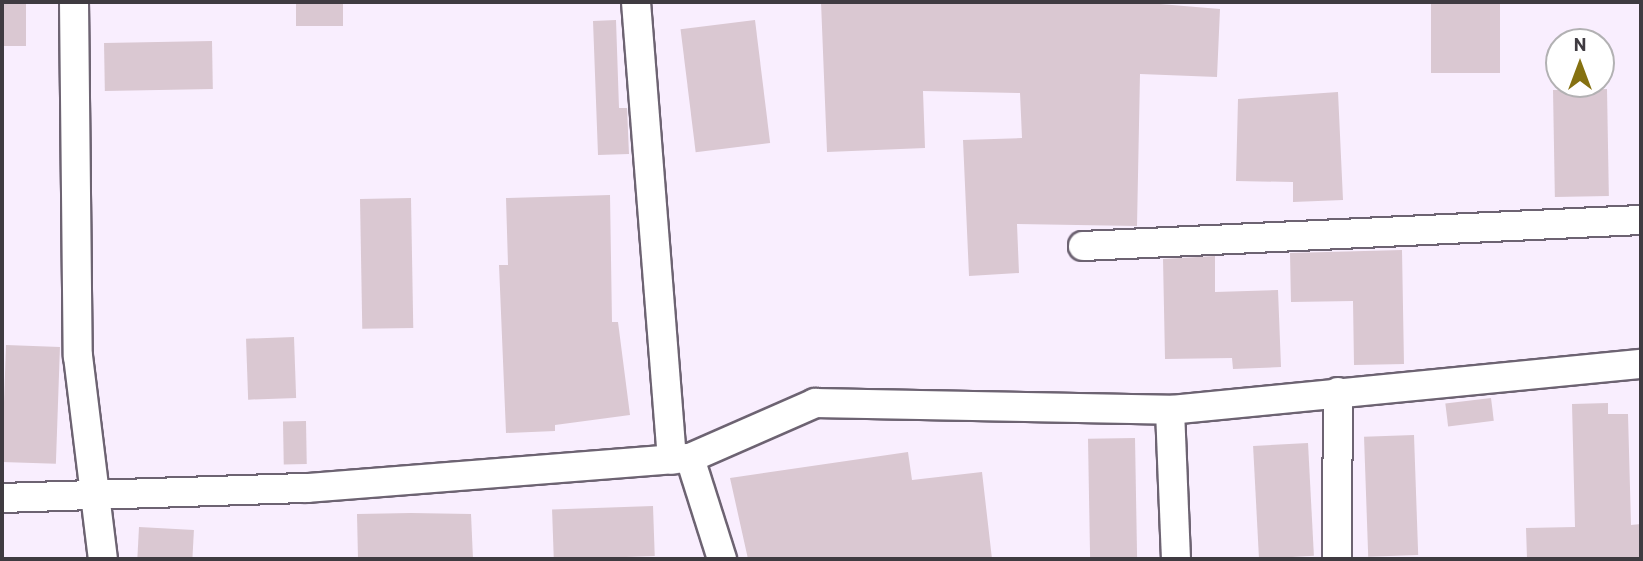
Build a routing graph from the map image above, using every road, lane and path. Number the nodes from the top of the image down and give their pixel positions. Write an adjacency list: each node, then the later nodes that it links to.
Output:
1 (74, 2): 9 (street)
2 (636, 2): 8 (street)
3 (1641, 220): 4 (street)
4 (1083, 246)
5 (1641, 364): 6 (street)
6 (1338, 392): 7 (street); 14 (street)
7 (1170, 410): 8 (street); 13 (street)
8 (681, 459): 9 (street); 12 (street)
9 (96, 493): 10 (street); 11 (street)
10 (2, 498)
11 (103, 559)
12 (722, 559)
13 (1176, 559)
14 (1337, 559)

